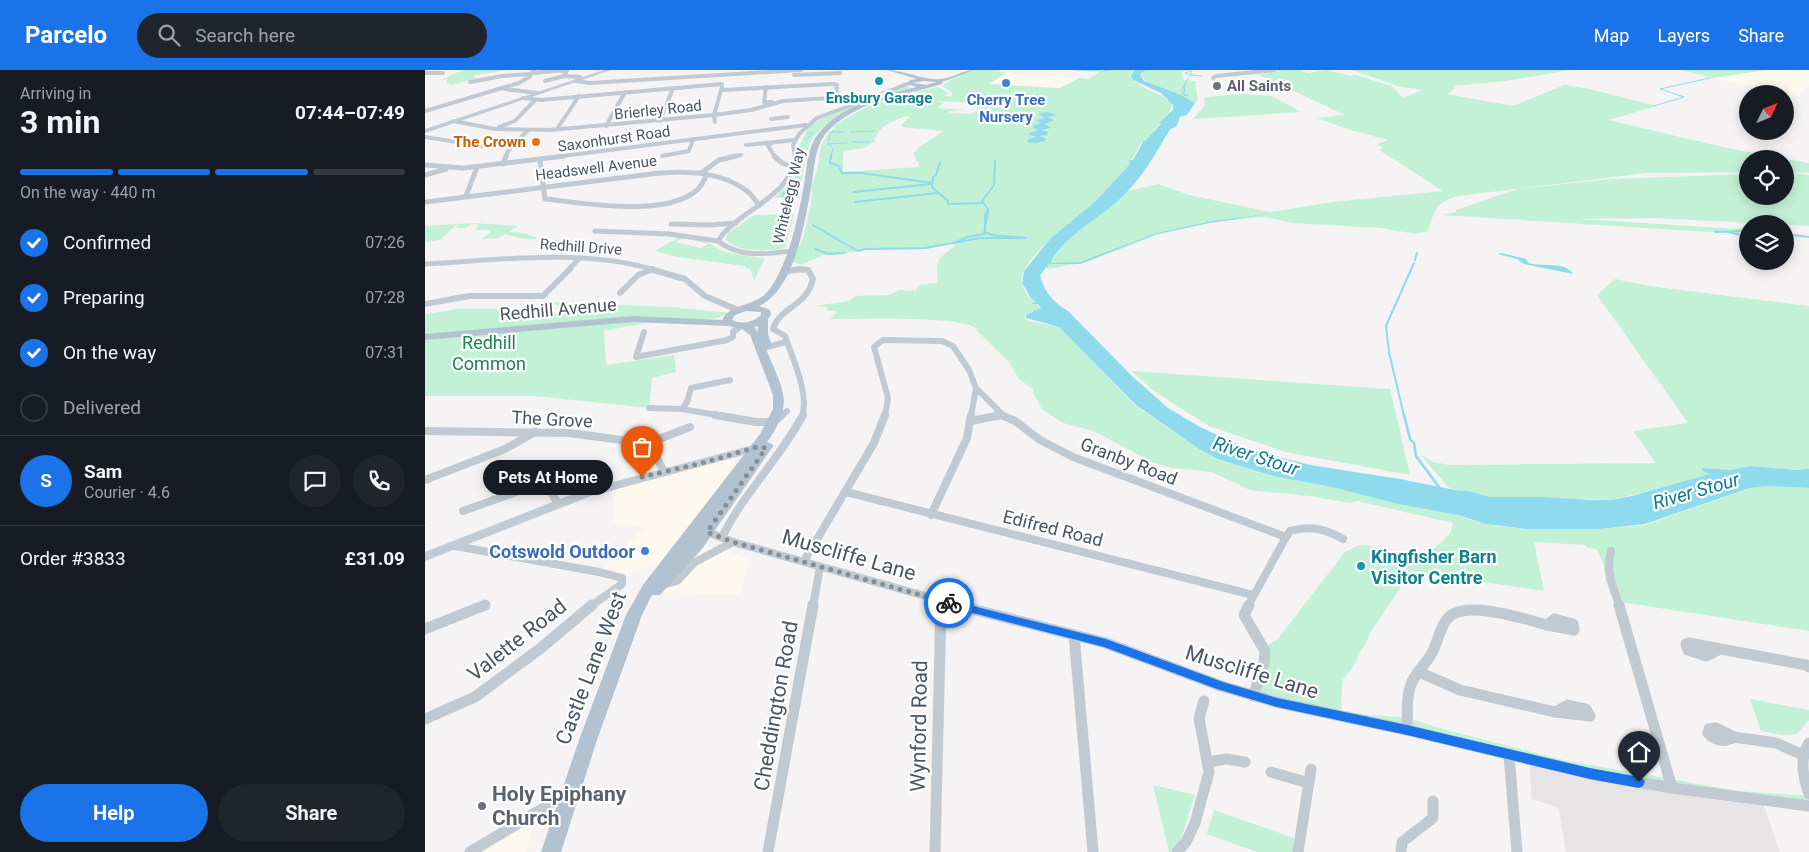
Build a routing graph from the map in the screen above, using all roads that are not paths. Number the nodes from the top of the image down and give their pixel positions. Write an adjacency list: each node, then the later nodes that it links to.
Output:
1 (609, 70): 16 (street)
2 (801, 70): 9 (street)
3 (889, 70): 12 (main road)
4 (972, 70): 10 (main road)
5 (1275, 70): 15 (street)
6 (425, 71): 13 (street)
7 (532, 72): 14 (street); 20 (street); 24 (street)
8 (733, 72): 9 (street); 16 (street)
9 (757, 73): 11 (street)
10 (963, 73): 17 (main road); 19 (main road, Whitelegg Way)
11 (838, 74)
12 (900, 74): 17 (main road); 21 (main road)
13 (434, 76)
14 (563, 76): 16 (street); 18 (street)
15 (1213, 78)
16 (578, 79): 27 (street)
17 (928, 79): 19 (main road); 21 (main road)
18 (545, 81)
19 (940, 81): 21 (main road, Whitelegg Way)
20 (470, 82)
21 (911, 86): 32 (street); 79 (main road, Whitelegg Way)
22 (673, 88): 25 (street); 26 (street); 38 (street)
23 (766, 88): 25 (street); 29 (street); 33 (street)
24 (501, 89): 27 (street); 34 (street)
25 (721, 90): 35 (street)
26 (625, 92): 28 (street); 41 (street)
27 (537, 93): 30 (street)
28 (579, 96): 31 (street); 44 (street)
29 (836, 96): 32 (street, Brierley Road); 33 (street, Brierley Road)
30 (523, 98): 31 (street); 37 (street)
31 (535, 100): 43 (street)
32 (865, 100): 40 (street)
33 (764, 104): 35 (street, Brierley Road)
34 (425, 112)
35 (715, 115): 38 (street, Brierley Road); 39 (street)
36 (771, 119): 42 (street)
37 (453, 121): 43 (street, Brierley Road); 46 (street)
38 (661, 121): 41 (street, Brierley Road)
39 (715, 122)
40 (806, 125): 42 (street, Saxonhurst Road); 51 (street)
41 (607, 126): 44 (street, Brierley Road)
42 (785, 127): 49 (street, Saxonhurst Road)
43 (495, 129): 45 (street, Brierley Road)
44 (557, 129): 45 (street, Brierley Road)
45 (528, 130): 57 (street)
46 (425, 131)
47 (671, 133): 53 (street)
48 (425, 137): 57 (street)
49 (693, 139): 53 (street, Saxonhurst Road); 60 (street)
50 (597, 140): 52 (street)
51 (795, 140): 54 (street); 66 (street)
52 (576, 142): 55 (street); 58 (street)
53 (675, 142): 58 (street, Saxonhurst Road)
54 (771, 143): 56 (street); 66 (street)
55 (560, 144)
56 (746, 145)
57 (513, 146): 62 (street)
58 (578, 154): 61 (street, Saxonhurst Road)
59 (741, 155): 68 (street)
60 (662, 156)
61 (540, 160): 62 (street, Saxonhurst Road); 71 (street)
62 (503, 164): 65 (street, Saxonhurst Road)
63 (425, 165): 64 (street, Saxonhurst Road)
64 (450, 167): 65 (street, Saxonhurst Road); 69 (street)
65 (477, 167): 72 (street)
66 (794, 167): 74 (street)
67 (608, 170): 70 (street)
68 (704, 174): 70 (street, Headswell Avenue); 71 (street); 74 (street, Headswell Avenue)
69 (425, 175)
70 (608, 179): 71 (street, Headswell Avenue)
71 (543, 187): 72 (street, Headswell Avenue)
72 (466, 196): 73 (street, Headswell Avenue)
73 (425, 202)
74 (760, 205): 75 (street)
75 (736, 222): 76 (street); 78 (street)
76 (671, 224)
77 (595, 231): 78 (street)
78 (719, 242): 79 (street)
79 (792, 251): 83 (main road, Whitelegg Way)
80 (580, 258): 81 (street, Redhill Drive); 82 (street, Redhill Drive); 86 (street)
81 (425, 264)
82 (653, 268): 84 (street); 88 (street, Redhill Drive)
83 (788, 271): 85 (main road, Whitelegg Way); 91 (street)
84 (620, 293)
85 (766, 298): 87 (main road, Whitelegg Way); 88 (main road, Whitelegg Way)
86 (425, 304)
87 (763, 314): 88 (main road, Redhill Avenue); 88 (main road); 92 (main road)
88 (735, 318): 89 (street); 90 (main road, Redhill Avenue); 99 (main road)
89 (645, 332)
90 (425, 337)
91 (786, 342): 92 (street); 114 (street)
92 (767, 346): 97 (main road)
93 (731, 380): 96 (street)
94 (976, 388): 98 (street, Granby Road); 100 (street); 110 (street)
95 (649, 408): 96 (street)
96 (685, 409): 99 (street)
97 (787, 411): 99 (street); 105 (main road)
98 (1001, 415): 100 (street); 115 (street, Granby Road)
99 (773, 422): 105 (main road)
100 (971, 422): 113 (street)
101 (691, 427): 104 (street)
102 (425, 431): 103 (street, The Grove)
103 (535, 432): 104 (street, The Grove); 109 (street)
104 (641, 446): 108 (street, The Grove)
105 (762, 447): 106 (street); 107 (main road, Castle Lane West); 114 (main road, Castle Lane West)
106 (714, 460): 107 (street); 108 (street)
107 (740, 470): 114 (main road, Castle Lane West)
108 (664, 472): 111 (street)
109 (425, 480)
110 (846, 492): 113 (street, Edifred Road); 121 (street)
111 (558, 503): 112 (street); 118 (street)
112 (463, 511)
113 (931, 515): 124 (street, Edifred Road)
114 (708, 533): 117 (street, Muscliffe Lane); 123 (main road, Castle Lane West); 148 (main road, Castle Lane West)
115 (1286, 538): 116 (street); 124 (street)
116 (1343, 539)
117 (733, 542): 121 (street, Muscliffe Lane); 123 (street)
118 (455, 546): 120 (street); 136 (street, Valette Road)
119 (1611, 551): 147 (street)
120 (425, 558)
121 (804, 561): 122 (street, Muscliffe Lane)
122 (820, 566): 125 (street, Muscliffe Lane); 154 (street, Cheddington Road)
123 (660, 585): 148 (main road, Castle Lane West)
124 (1253, 595): 133 (street)
125 (941, 601): 129 (street, Muscliffe Lane); 155 (street, Wynford Road)
126 (485, 605): 128 (street)
127 (1547, 625): 132 (street)
128 (425, 630)
129 (1075, 634): 133 (street, Muscliffe Lane); 156 (street)
130 (1721, 649): 131 (street)
131 (1808, 666)
132 (1419, 672): 135 (street); 137 (street)
133 (1253, 696): 137 (street, Muscliffe Lane)
134 (1204, 702): 142 (street)
135 (1555, 712)
136 (425, 719)
137 (1407, 730): 140 (street, Muscliffe Lane)
138 (1733, 737): 141 (street)
139 (1809, 743): 141 (street)
140 (1509, 755): 147 (street, Muscliffe Lane); 160 (street)
141 (1803, 755): 149 (street)
142 (1207, 762): 143 (street); 157 (street)
143 (1245, 762)
144 (1311, 770): 146 (street)
145 (1271, 772): 146 (street)
146 (1309, 783): 158 (street)
147 (1671, 788): 151 (street, Muscliffe Lane)
148 (570, 792): 152 (street); 153 (main road, Castle Lane West)
149 (1809, 794)
150 (1433, 801): 159 (street)
151 (1809, 806)
152 (470, 852)
153 (551, 852)
154 (768, 852)
155 (935, 852)
156 (1093, 852)
157 (1177, 852)
158 (1298, 852)
159 (1401, 852)
160 (1517, 852)

